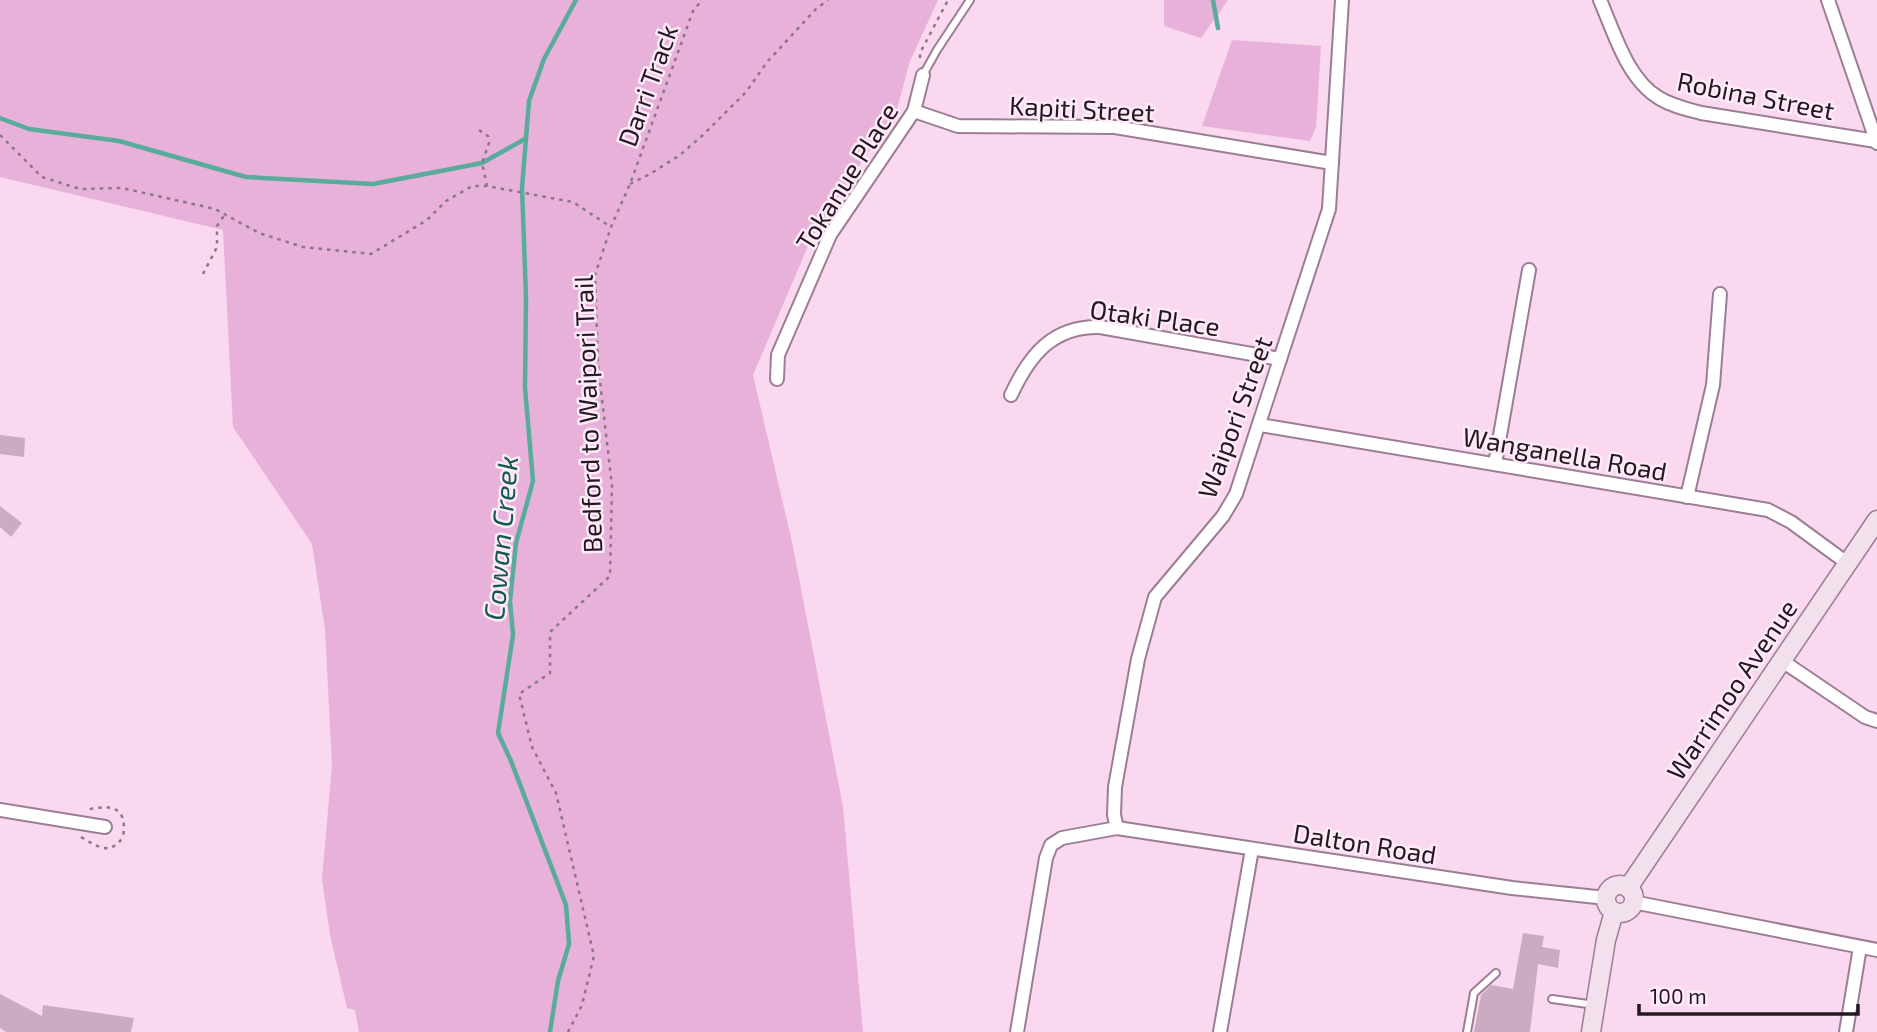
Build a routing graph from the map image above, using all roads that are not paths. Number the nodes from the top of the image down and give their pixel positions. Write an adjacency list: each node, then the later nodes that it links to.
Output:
1 (970, 0): 5 (lane)
2 (1342, 0): 8 (street, Waipori Street)
3 (1600, 0): 7 (street, Robina Street)
4 (1828, 0): 7 (street)
5 (923, 75): 6 (street, Tokanue Place)
6 (914, 111): 8 (street, Kapiti Street); 12 (street, Tokanue Place)
7 (1877, 142)
8 (1332, 163): 11 (street, Waipori Street)
9 (1529, 270): 15 (street)
10 (1720, 295): 16 (street)
11 (1280, 359): 13 (street, Otaki Place); 14 (street, Waipori Street)
12 (777, 379)
13 (1011, 395)
14 (1260, 425): 15 (street, Wanganella Road); 23 (street, Waipori Street)
15 (1495, 464): 16 (street, Wanganella Road)
16 (1687, 497): 18 (street, Wanganella Road)
17 (1877, 520): 18 (street, Warrimoo Avenue)
18 (1847, 563): 19 (street, Warrimoo Avenue)
19 (1781, 660): 20 (street); 25 (street, Warrimoo Avenue)
20 (1877, 721)
21 (0, 810): 22 (street)
22 (105, 827)
23 (1117, 828): 24 (street, Dalton Road); 32 (street, Dalton Road)
24 (1252, 849): 26 (street, Dalton Road); 33 (street)
25 (1631, 895): 26 (street); 27 (street)
26 (1610, 905): 31 (street)
27 (1860, 947): 28 (street); 36 (street)
28 (1877, 950)
29 (1496, 973): 34 (lane)
30 (1552, 999): 31 (lane)
31 (1596, 1005): 35 (street)
32 (1017, 1032)
33 (1220, 1032)
34 (1467, 1032)
35 (1591, 1032)
36 (1846, 1032)

